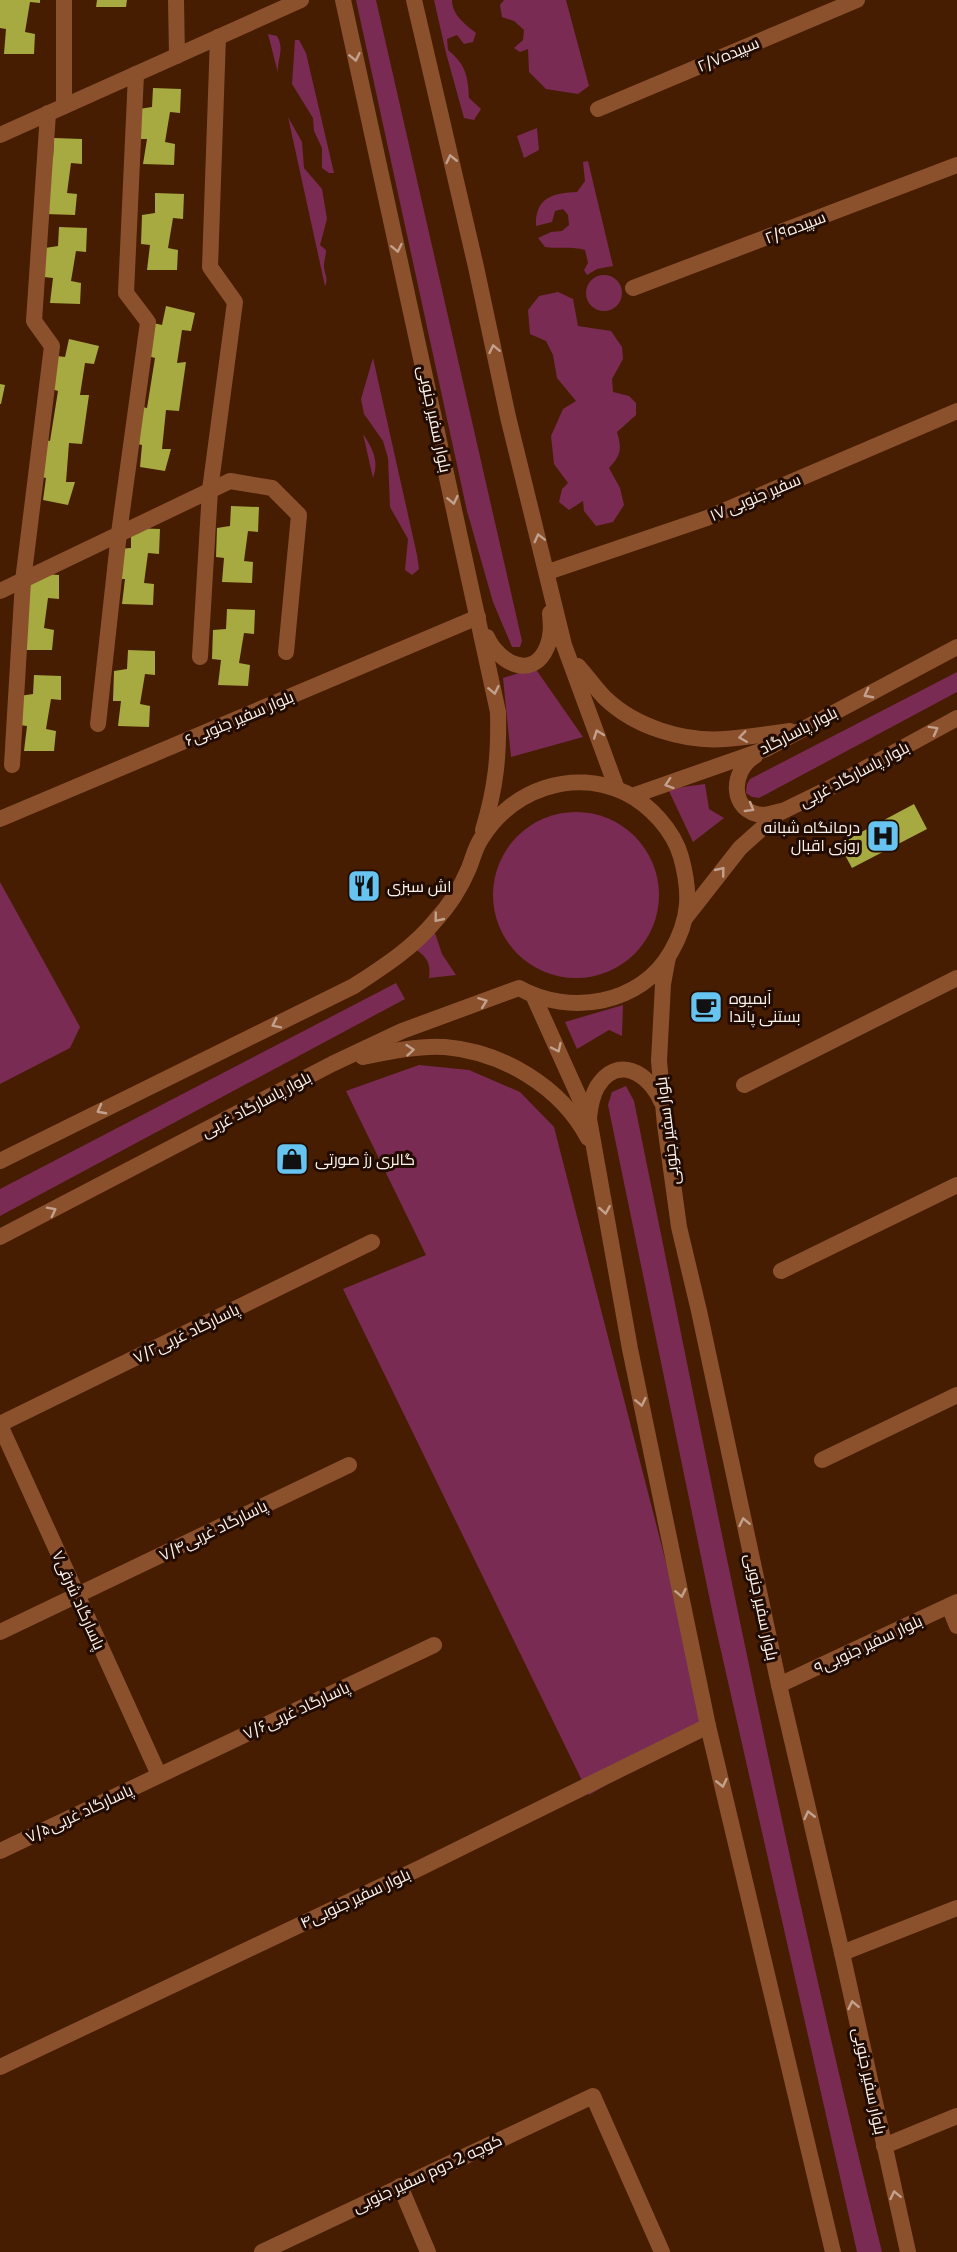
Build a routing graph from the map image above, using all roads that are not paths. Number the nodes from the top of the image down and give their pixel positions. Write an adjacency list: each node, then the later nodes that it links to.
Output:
1 (64, 0): 10 (street)
2 (176, 0): 8 (street)
3 (301, 0): 7 (street)
4 (343, 0): 22 (street, بلوار سفیر جنوبی, one-way to 22)
5 (414, 0): 19 (street, one-way to 5)
6 (857, 0): 11 (street, سپیده۲/۷)
7 (218, 37): 8 (street); 17 (street)
8 (177, 56): 9 (street)
9 (136, 74): 10 (street); 18 (street)
10 (64, 106): 12 (street)
11 (598, 109)
12 (48, 114): 13 (street); 20 (street)
13 (0, 135)
14 (957, 165): 15 (street, سپیده۲/۹)
15 (633, 288)
16 (957, 411): 19 (street, سفیر جنوبی ۱۷)
17 (210, 490): 18 (street); 24 (street); 26 (street)
18 (119, 533): 20 (street); 28 (street)
19 (548, 572): 22 (street); 25 (street)
20 (23, 580): 21 (street); 31 (street)
21 (0, 591)
22 (478, 617): 34 (street, بلوار سفیر جنوبی۶); 35 (street, بلوار سفیر جنوبی, one-way to 35)
23 (957, 647): 29 (street, بلوار پاسارگاد, one-way to 29)
24 (286, 652)
25 (569, 656): 29 (street, one-way to 25); 32 (street, one-way to 25)
26 (200, 657)
27 (957, 718): 33 (street, بلوار پاسارگاد غربی, one-way to 27)
28 (98, 724)
29 (801, 730): 30 (street, بلوار پاسارگاد)
30 (766, 749): 32 (street, بلوار پاسارگاد, one-way to 32); 33 (street, one-way to 33)
31 (12, 765)
32 (625, 792): 35 (street); 36 (street)
33 (784, 810): 36 (street, بلوار پاسارگاد غربی, one-way to 33)
34 (0, 819)
35 (481, 839): 45 (street, one-way to 45)
36 (686, 917): 37 (street)
37 (668, 956): 39 (street); 42 (street, بلوار سفیر جنوبی)
38 (957, 978): 41 (street)
39 (526, 991): 40 (street, بلوار پاسارگاد غربی, one-way to 39); 43 (street, one-way to 43)
40 (332, 1064): 44 (street, one-way to 44); 47 (street, بلوار پاسارگاد غربی, one-way to 40)
41 (744, 1085)
42 (663, 1104): 43 (street); 59 (street, بلوار سفیر جنوبی, one-way to 42)
43 (589, 1119): 44 (street)
44 (595, 1152): 60 (street, one-way to 60)
45 (0, 1161)
46 (957, 1185): 49 (street)
47 (0, 1238)
48 (372, 1242): 51 (street, پاسارگاد غربی۷/۲)
49 (781, 1271)
50 (957, 1395): 52 (street)
51 (0, 1425): 54 (street, پاسارگاد شرقی۷)
52 (822, 1460)
53 (349, 1465): 54 (street, پاسارگاد غربی۷/۴)
54 (77, 1596): 57 (street, پاسارگاد غربی۷/۴); 61 (street, پاسارگاد شرقی۷)
55 (953, 1604): 56 (street); 59 (street, بلوار سفیر جنوبی۹)
56 (957, 1626)
57 (0, 1632)
58 (434, 1645): 61 (street, پاسارگاد غربی۷/۶)
59 (778, 1685): 64 (street, بلوار سفیر جنوبی, one-way to 59)
60 (708, 1726): 65 (street, بلوار سفیر جنوبی۴); 72 (street, one-way to 72)
61 (159, 1776): 62 (street, پاسارگاد غربی۷/۵)
62 (0, 1851)
63 (957, 1908): 64 (street)
64 (842, 1953): 67 (street, بلوار سفیر جنوبی, one-way to 64)
65 (0, 2067)
66 (957, 2116): 67 (street)
67 (884, 2146): 73 (street, بلوار سفیر جنوبی, one-way to 67)
68 (400, 2186): 69 (street, کوچه 2 دوم سفیر جنوبی); 70 (street); 71 (street, کوچه 2 دوم سفیر جنوبی)
69 (262, 2252)
70 (428, 2252)
71 (662, 2252)
72 (832, 2252)
73 (908, 2252)

